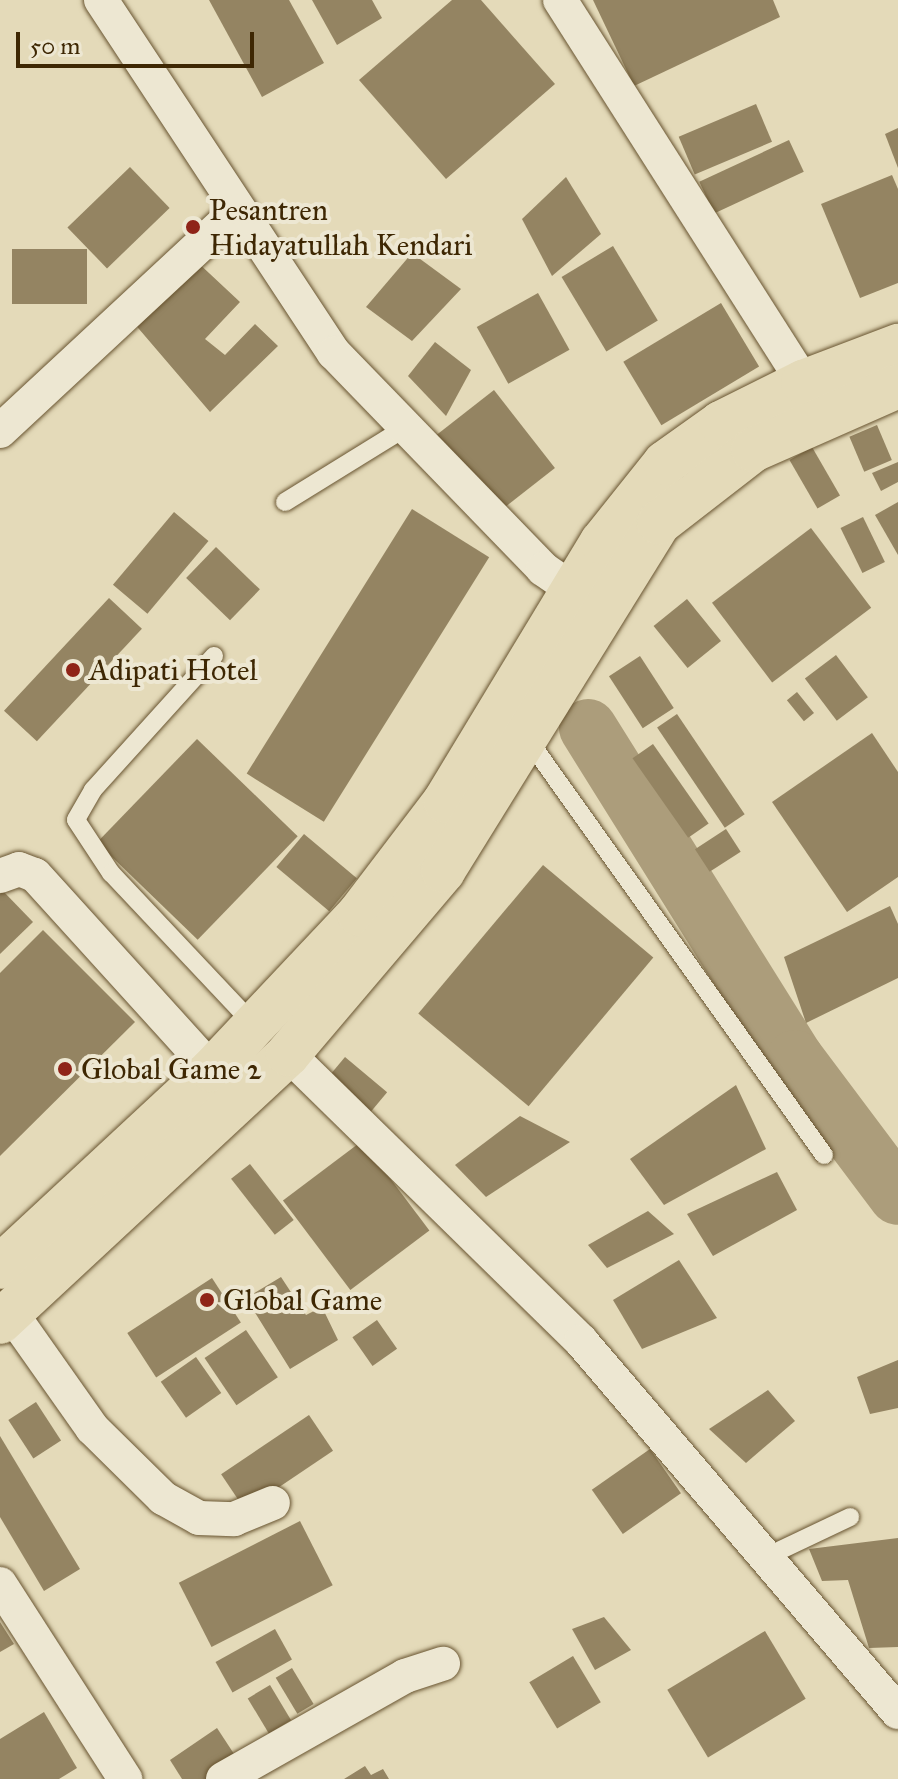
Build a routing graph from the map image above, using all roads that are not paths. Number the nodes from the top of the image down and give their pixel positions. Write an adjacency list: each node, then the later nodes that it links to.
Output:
1 (101, 0): 3 (street)
2 (560, 0): 5 (street)
3 (237, 211): 7 (street); 8 (street)
4 (898, 346): 5 (highway)
5 (803, 382): 10 (highway)
6 (898, 386): 10 (highway)
7 (403, 429): 9 (lane); 10 (street)
8 (0, 431)
9 (285, 502)
10 (586, 599): 12 (highway); 14 (highway)
11 (214, 656): 14 (lane)
12 (527, 738): 15 (highway); 17 (lane)
13 (0, 876): 16 (street)
14 (255, 1026): 16 (highway)
15 (288, 1054): 18 (highway); 23 (street)
16 (212, 1070): 18 (highway)
17 (824, 1155)
18 (79, 1223): 19 (highway); 20 (highway)
19 (0, 1267)
20 (6, 1318): 21 (street)
21 (273, 1503)
22 (850, 1517): 23 (lane)
23 (768, 1556): 26 (street)
24 (0, 1584): 27 (street)
25 (443, 1664): 28 (street)
26 (898, 1712)
27 (125, 1779)
28 (223, 1779)

